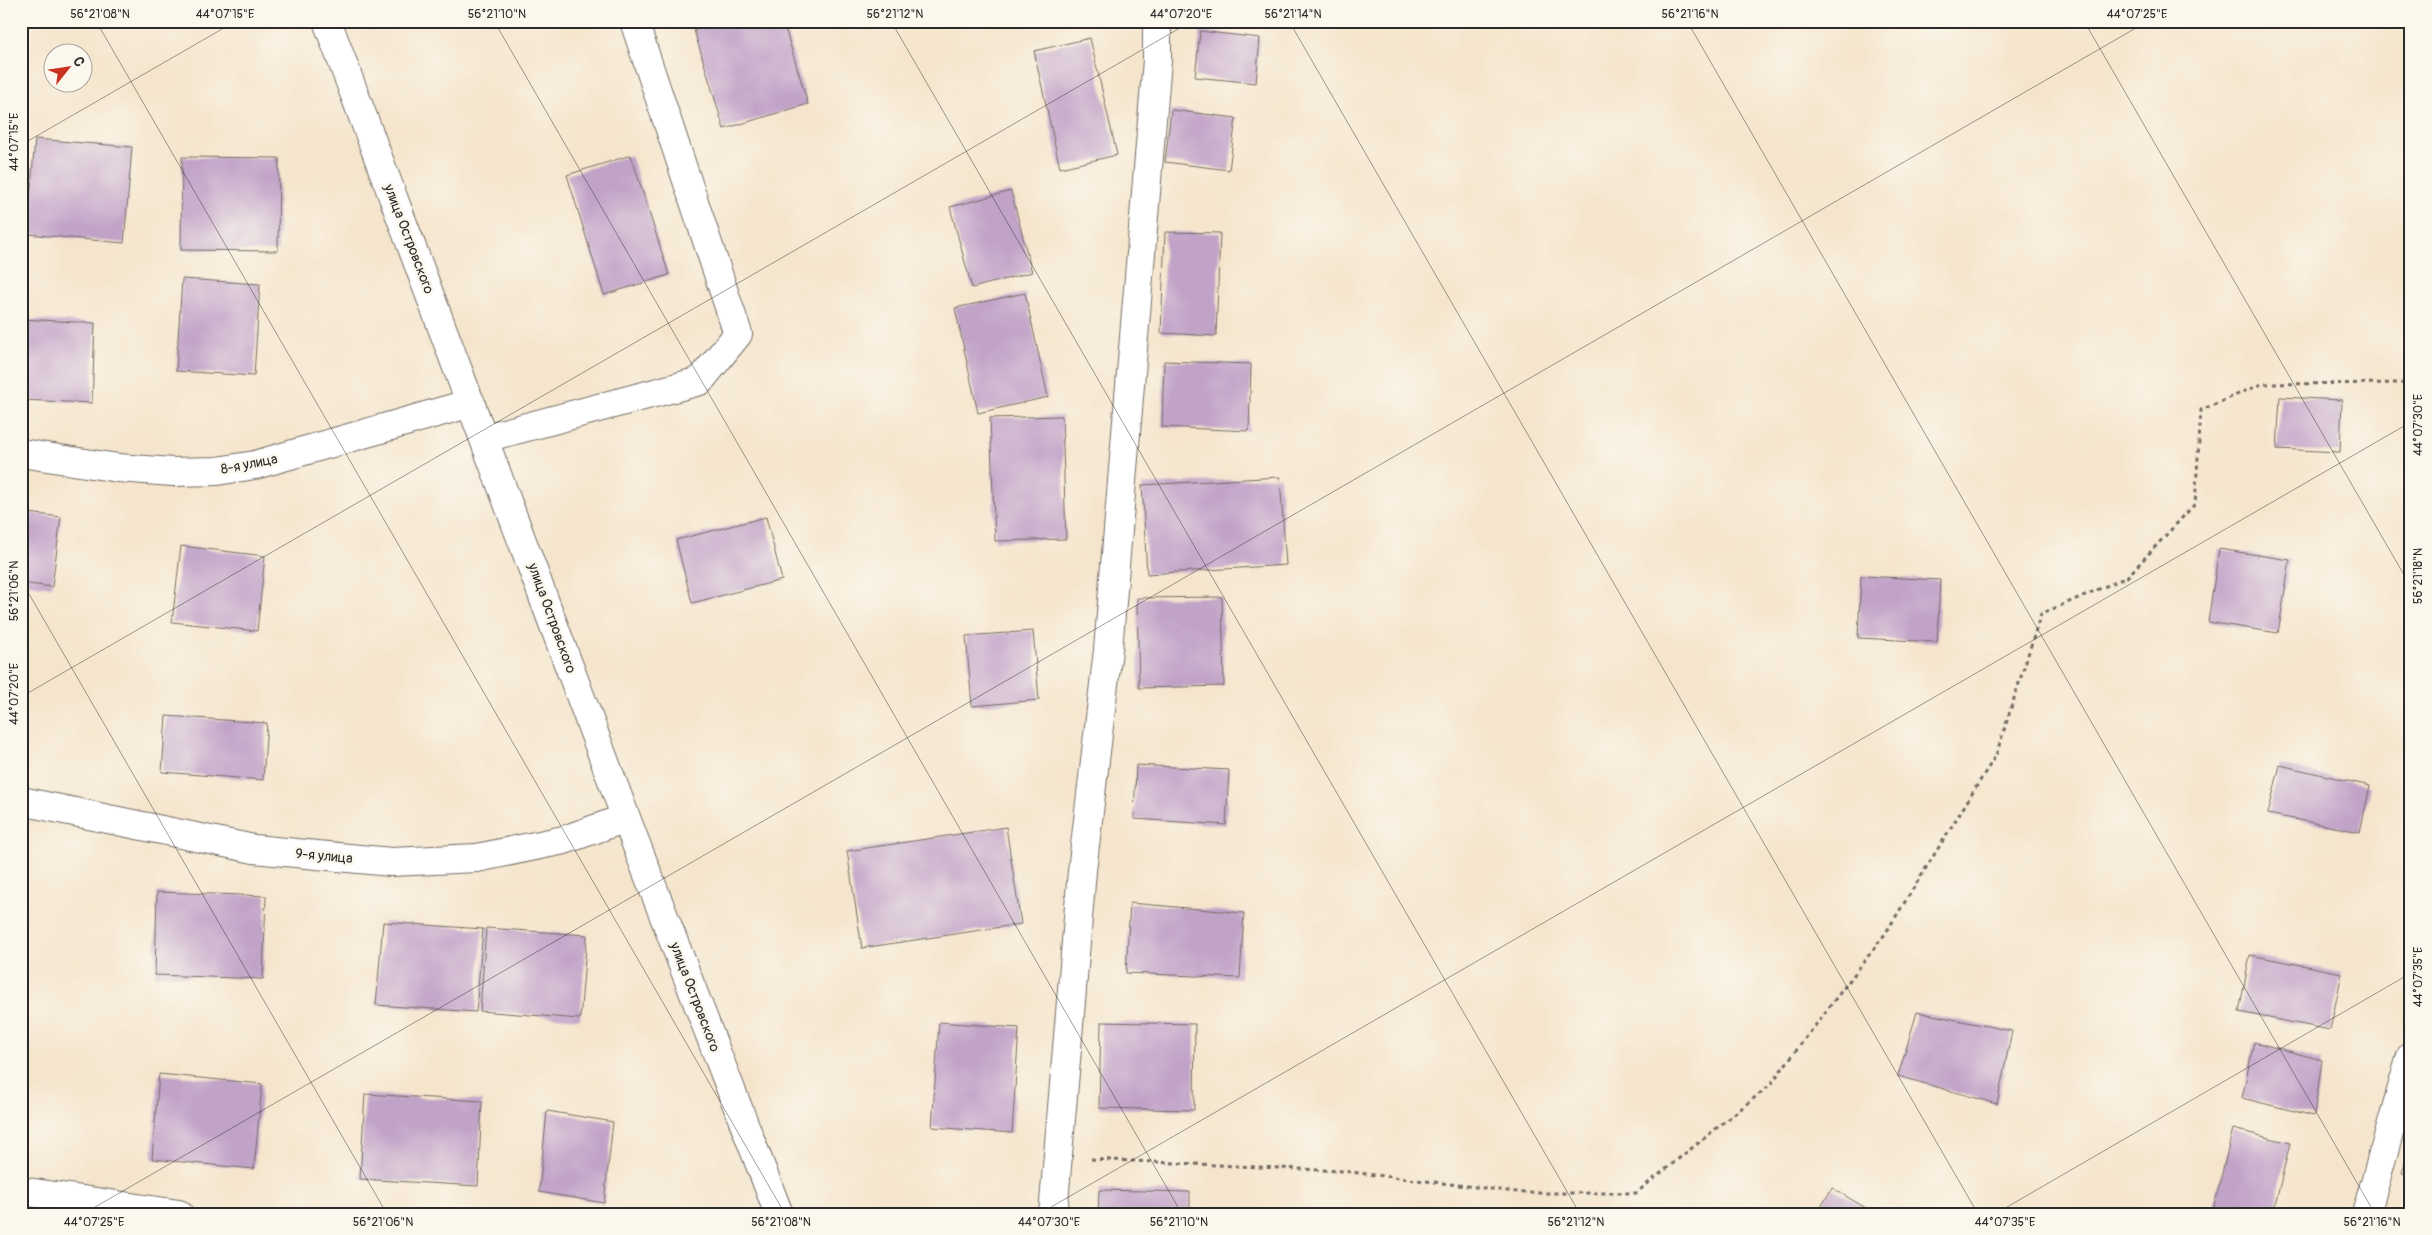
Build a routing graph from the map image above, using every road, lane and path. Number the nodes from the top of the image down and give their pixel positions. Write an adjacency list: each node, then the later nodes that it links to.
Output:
1 (327, 21): 5 (street, улица Островского)
2 (634, 21): 6 (street)
3 (1157, 21): 11 (street)
4 (2411, 383): 11 (path)
5 (470, 403): 6 (street, улица Островского); 7 (street, 8-я улица)
6 (485, 438): 9 (street, улица Островского)
7 (21, 453)
8 (21, 801): 9 (street, 9-я улица)
9 (626, 818): 14 (street, улица Островского)
10 (2411, 1056): 16 (street)
11 (1058, 1157): 15 (street)
12 (21, 1191): 13 (street)
13 (179, 1214)
14 (779, 1214)
15 (1053, 1214)
16 (2366, 1214)

